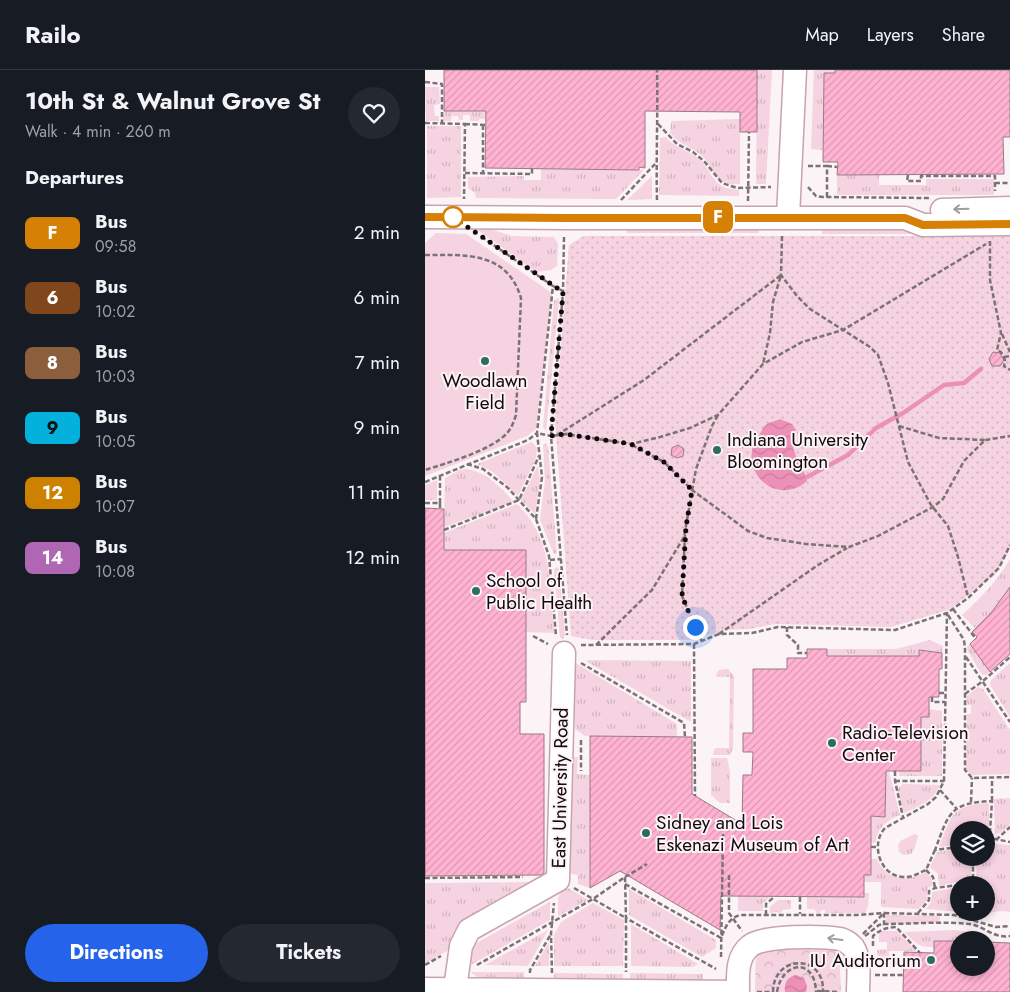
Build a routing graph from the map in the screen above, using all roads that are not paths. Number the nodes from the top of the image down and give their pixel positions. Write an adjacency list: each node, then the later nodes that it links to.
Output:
1 (795, 70): 5 (street)
2 (1003, 203): 4 (street, one-way to 4)
3 (425, 216): 5 (street)
4 (905, 218): 5 (street); 6 (street)
5 (785, 226)
6 (1000, 229)
7 (563, 644): 10 (street, East University Road)
8 (866, 988): 12 (street, one-way to 12)
9 (425, 989): 10 (street)
10 (455, 989): 11 (street)
11 (619, 991): 12 (street)
12 (738, 992)

